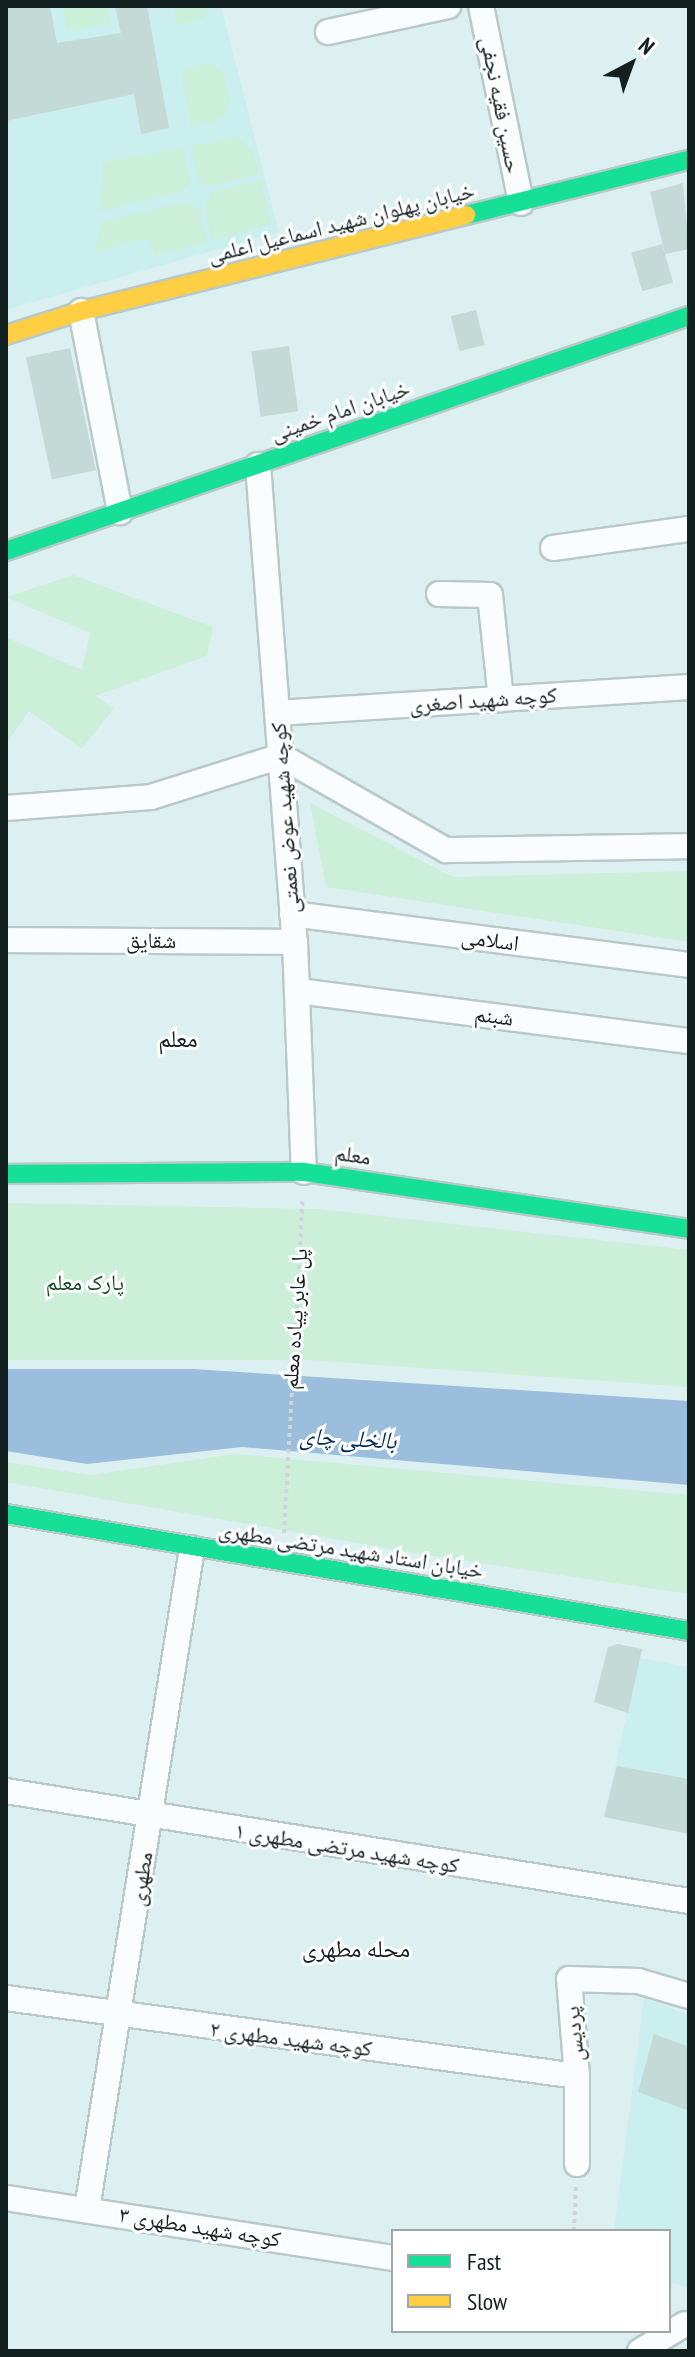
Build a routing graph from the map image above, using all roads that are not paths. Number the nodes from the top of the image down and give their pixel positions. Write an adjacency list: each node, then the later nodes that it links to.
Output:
1 (448, 6): 3 (street)
2 (481, 6): 5 (street, حسین فقیه نجفی)
3 (328, 32)
4 (689, 160): 5 (main road, خیابان پهلوان شهید اسماعیل اعلمی)
5 (521, 203): 6 (main road, خیابان پهلوان شهید اسماعیل اعلمی)
6 (81, 311): 8 (main road, خیابان پهلوان شهید اسماعیل اعلمی); 10 (street)
7 (689, 316): 9 (main road, خیابان امام خمینی)
8 (6, 335)
9 (258, 465): 10 (main road, خیابان امام خمینی); 17 (street, کوچه شهید عوض نعمتی)
10 (120, 512): 13 (main road, خیابان امام خمینی)
11 (689, 529): 12 (street)
12 (553, 548)
13 (6, 551)
14 (439, 594): 16 (street)
15 (689, 687): 16 (street, کوچه شهید اصغری)
16 (501, 699): 17 (street, کوچه شهید اصغری)
17 (277, 713): 18 (street, کوچه شهید عوض نعمتی)
18 (281, 756): 19 (street); 20 (street); 21 (street, کوچه شهید عوض نعمتی)
19 (6, 808)
20 (689, 846)
21 (292, 914): 23 (street, کوچه شهید عوض نعمتی); 24 (street, اسلامی)
22 (6, 940): 23 (street, شقایق)
23 (295, 942): 25 (street, کوچه شهید عوض نعمتی)
24 (689, 965)
25 (298, 991): 26 (street, شبنم); 27 (street, کوچه شهید عوض نعمتی)
26 (689, 1041)
27 (304, 1172): 28 (main road, معلم); 29 (main road, معلم)
28 (6, 1174)
29 (689, 1229)
30 (6, 1514): 31 (main road, خیابان استاد شهید مرتضی مطهری)
31 (192, 1548): 32 (main road, خیابان استاد شهید مرتضی مطهری); 34 (street, مطهری)
32 (689, 1631)
33 (6, 1791): 34 (street, کوچه شهید مرتضی مطهری ۱)
34 (151, 1817): 35 (street, کوچه شهید مرتضی مطهری ۱); 38 (street, مطهری)
35 (689, 1901)
36 (689, 1996): 39 (street, پردیس)
37 (6, 1998): 38 (street, کوچه شهید مطهری ۲)
38 (119, 2017): 39 (street, کوچه شهید مطهری ۲); 42 (street, مطهری)
39 (577, 2076): 40 (street, پردیس)
40 (577, 2164)
41 (6, 2198): 42 (street, کوچه شهید مطهری ۳)
42 (87, 2209): 43 (street, کوچه شهید مطهری ۳)
43 (391, 2258)
44 (666, 2333): 45 (street)
45 (640, 2351)

